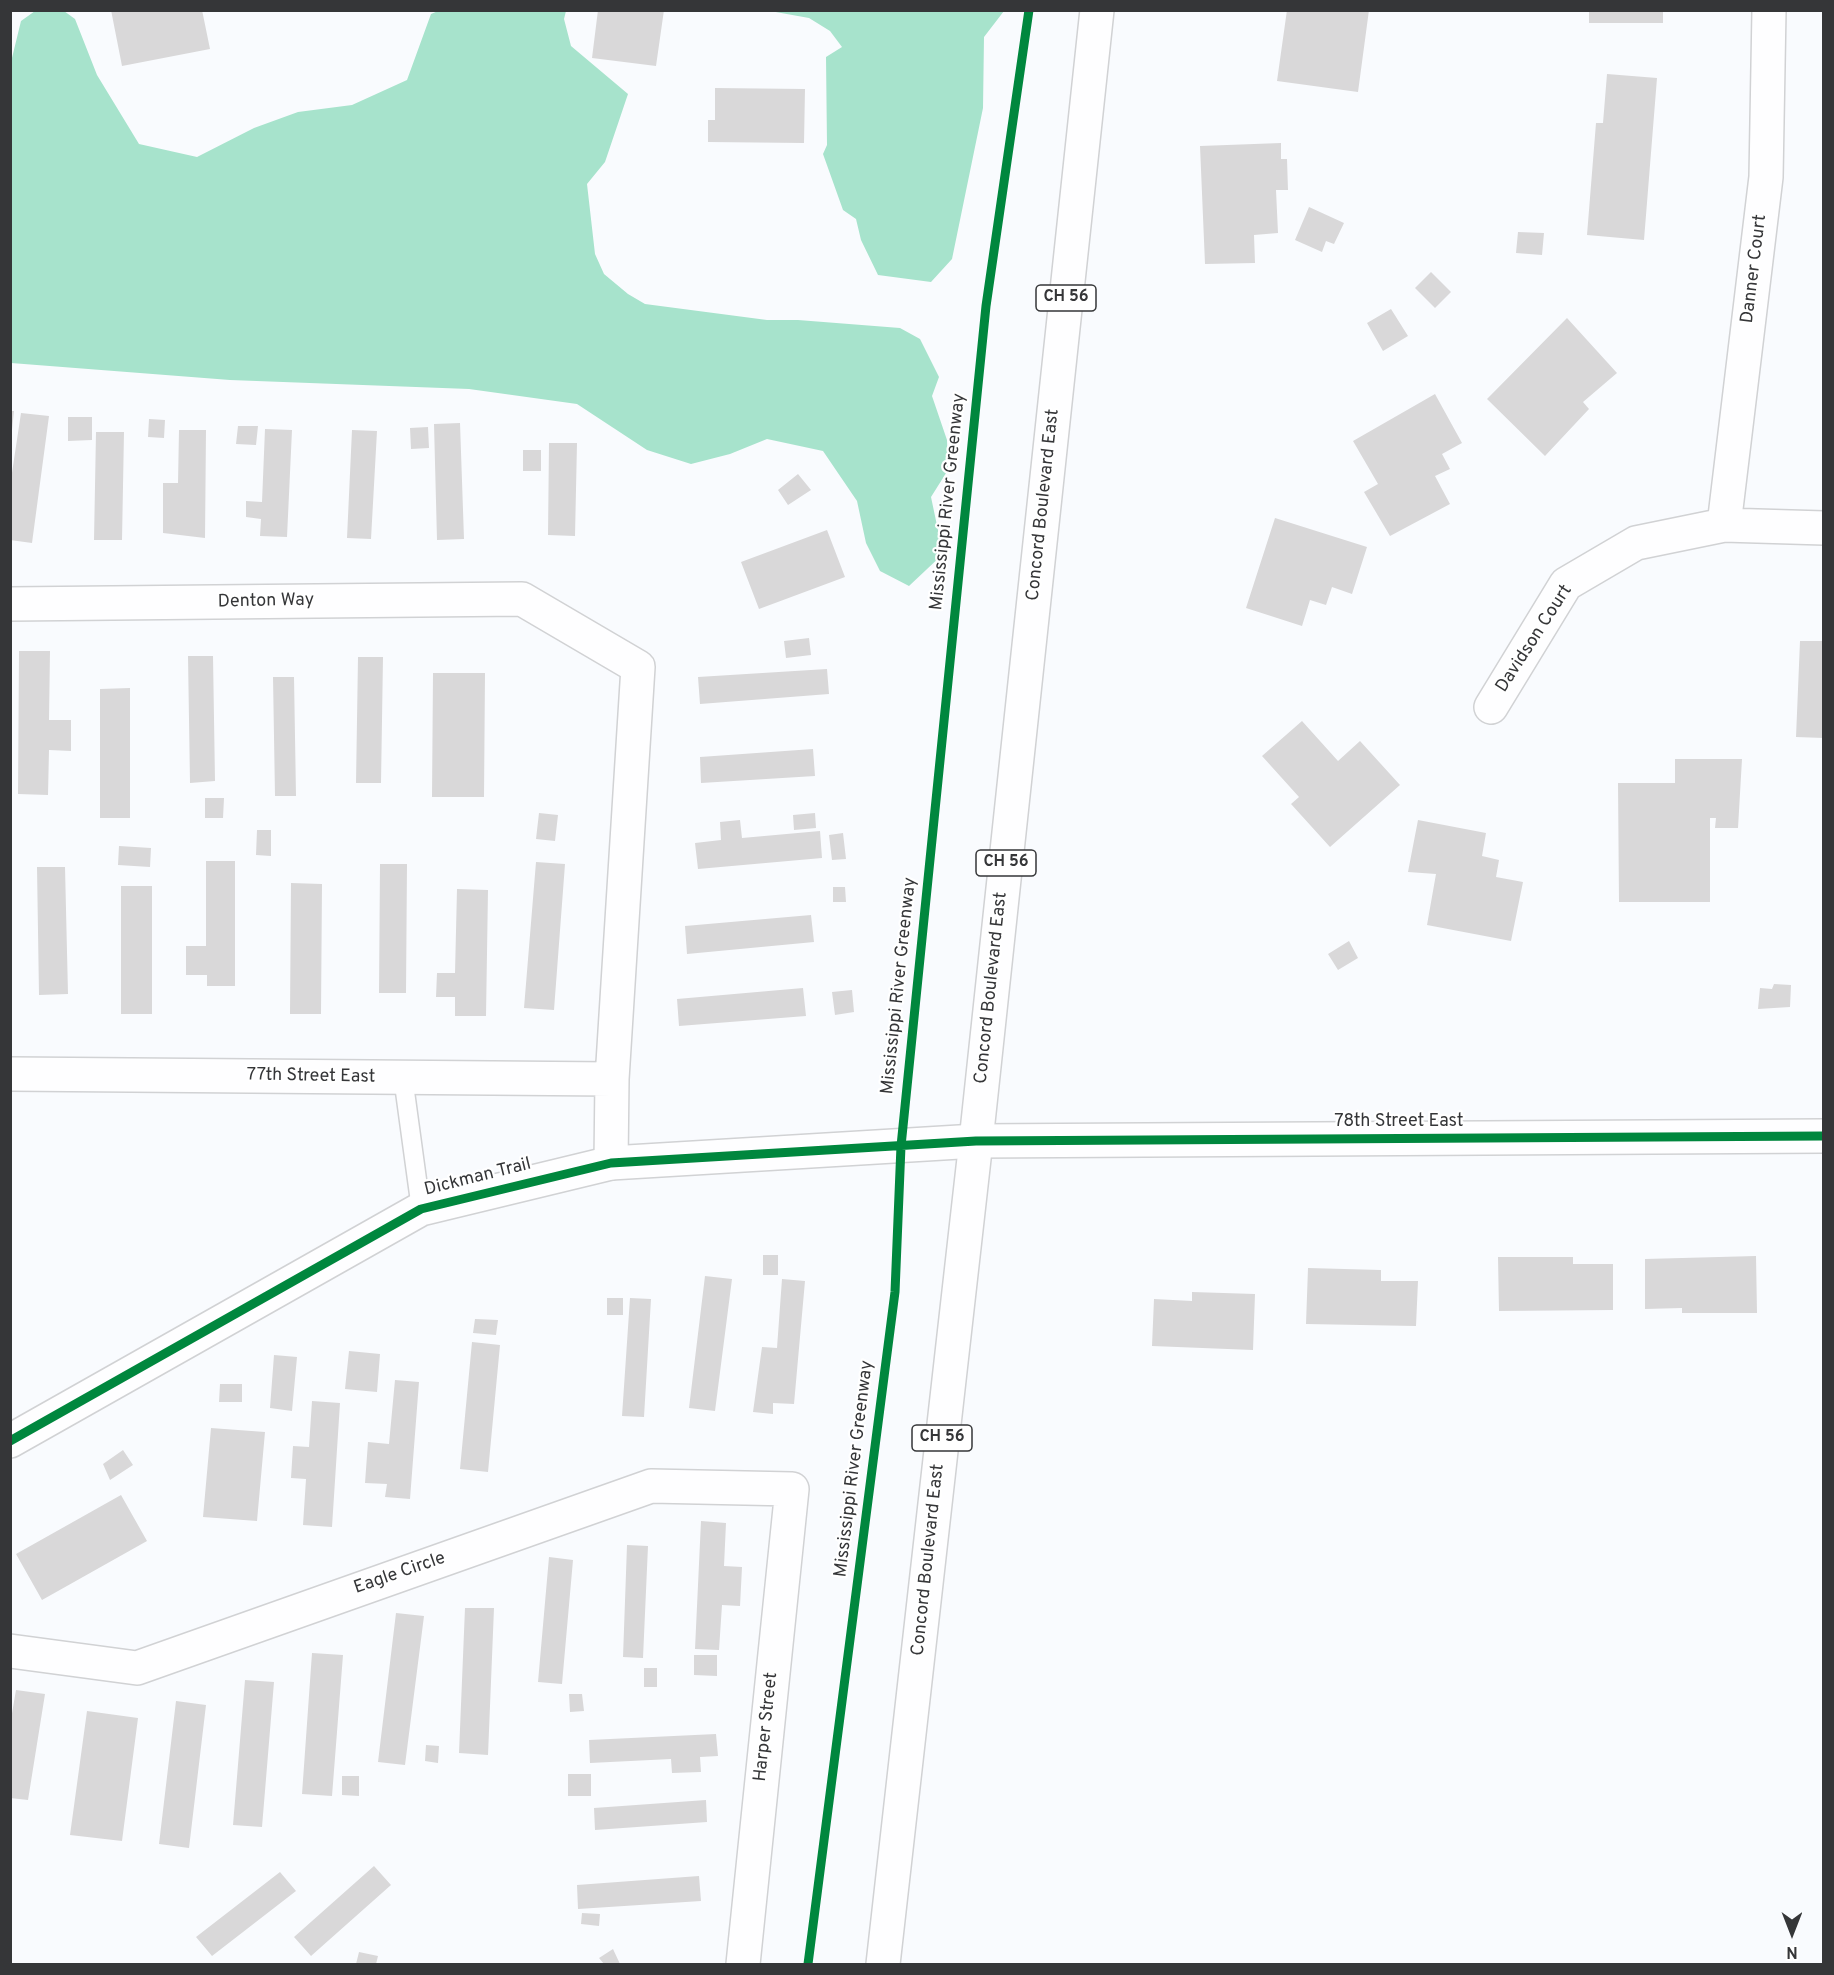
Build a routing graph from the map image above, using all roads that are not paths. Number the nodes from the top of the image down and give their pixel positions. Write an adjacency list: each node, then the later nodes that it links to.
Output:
1 (1097, 10): 11 (street, Concord Boulevard East / CH 56)
2 (1769, 10): 3 (street, Danner Court)
3 (1724, 525): 4 (street, Davidson Court); 6 (street, Davidson Court)
4 (1824, 528)
5 (10, 604): 9 (street, Denton Way)
6 (1491, 707)
7 (10, 1074): 8 (street, 77th Street East)
8 (403, 1077): 9 (street, 77th Street East); 13 (lane)
9 (612, 1079): 12 (street)
10 (1824, 1136): 11 (street, 78th Street East)
11 (976, 1141): 12 (street, Dickman Trail); 18 (street, Concord Boulevard East / CH 56)
12 (611, 1163): 13 (street, Dickman Trail)
13 (421, 1209): 14 (street, Dickman Trail)
14 (10, 1441)
15 (792, 1489): 16 (street, Eagle Circle); 17 (street, Harper Street)
16 (10, 1651)
17 (743, 1965)
18 (883, 1965)

